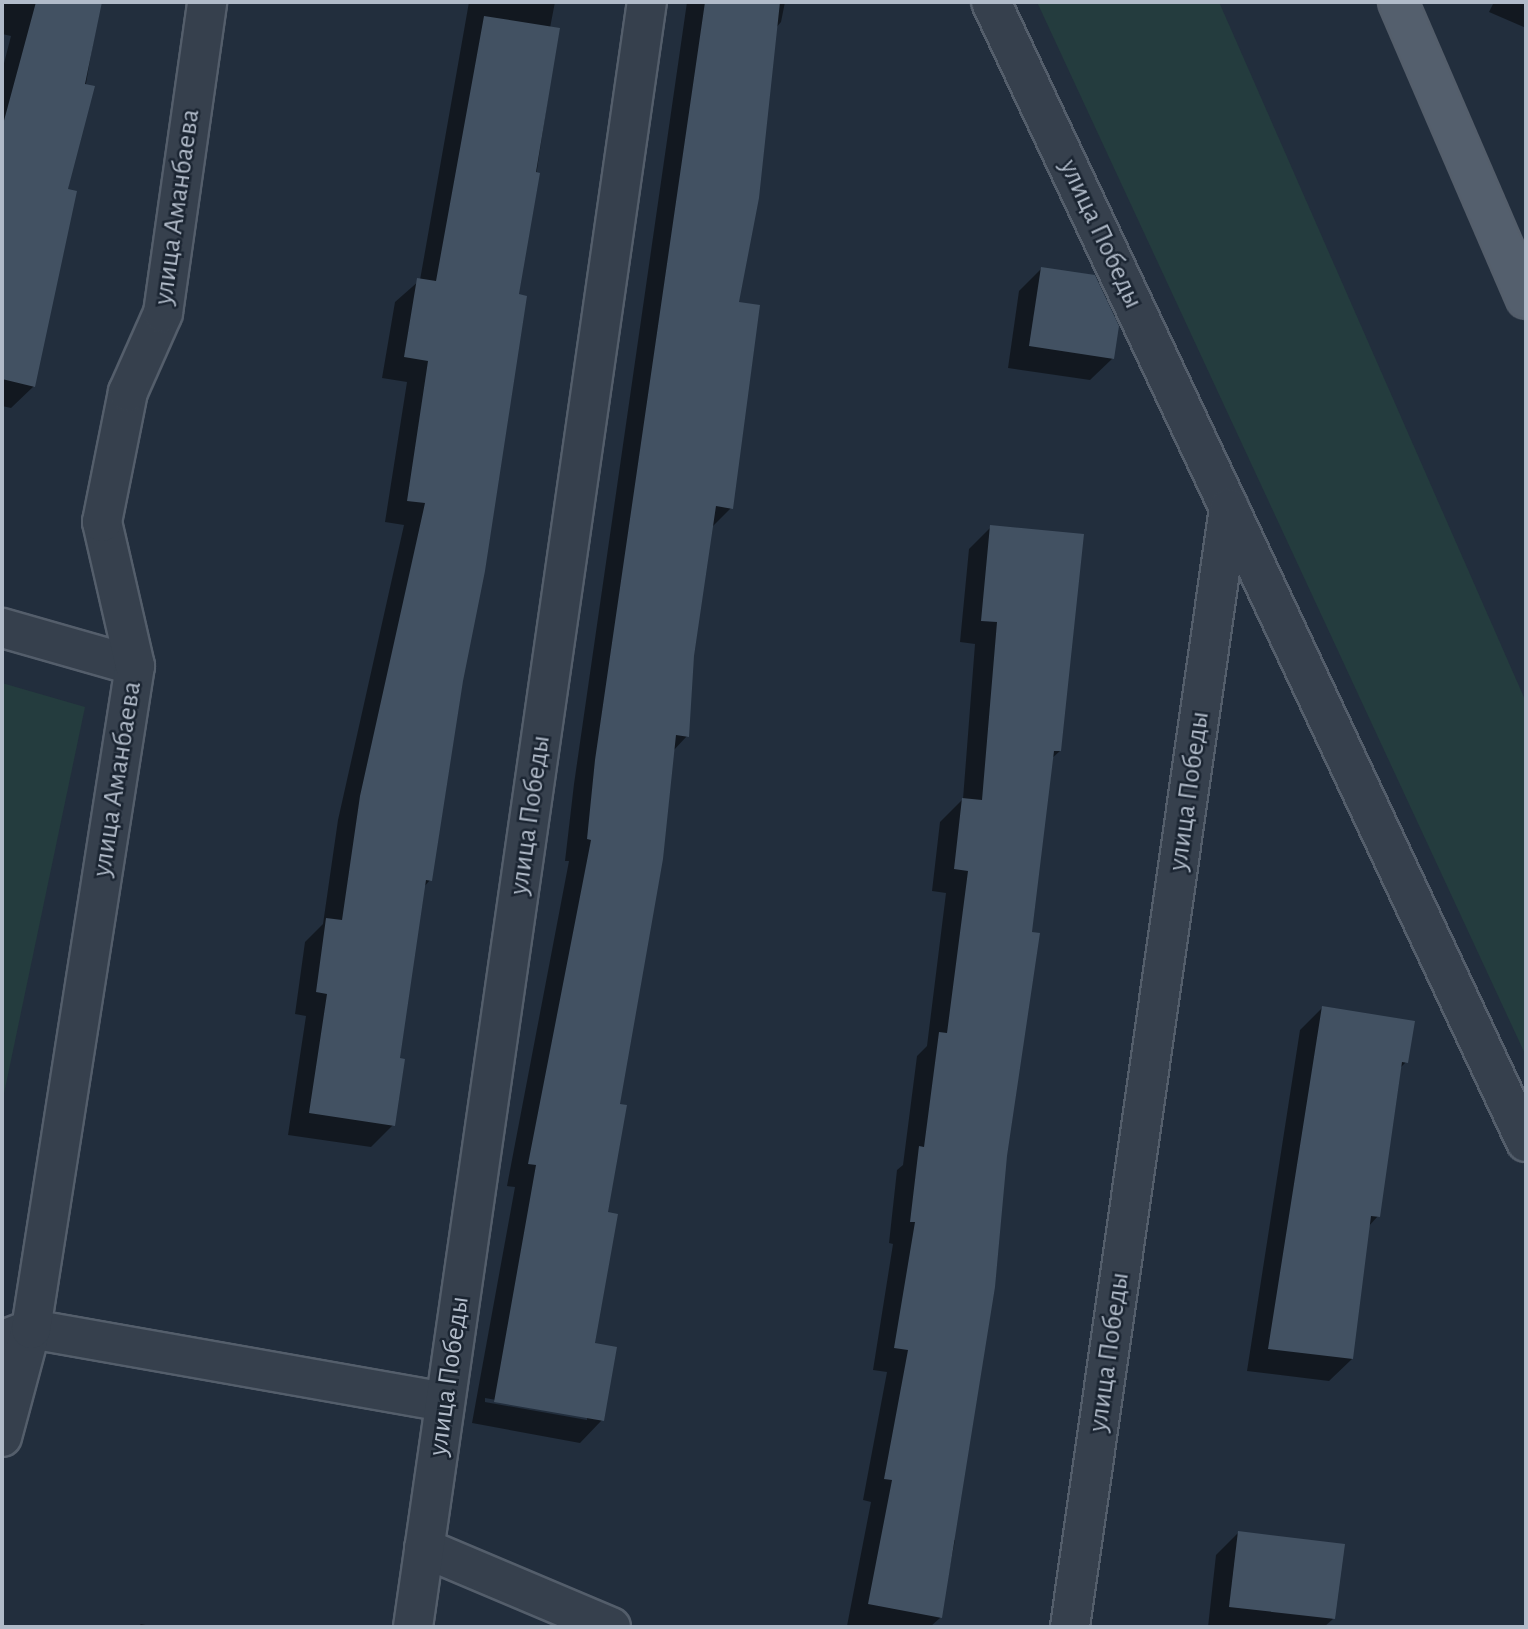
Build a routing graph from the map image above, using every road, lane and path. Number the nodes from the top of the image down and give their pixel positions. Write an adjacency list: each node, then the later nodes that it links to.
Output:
1 (207, 2): 8 (street, улица Аманбаева)
2 (647, 2): 11 (street, улица Победы)
3 (992, 2): 6 (street, улица Победы)
4 (1398, 2): 5 (main road)
5 (1526, 299)
6 (1229, 508): 9 (street); 16 (street, улица Победы)
7 (2, 628): 8 (street)
8 (135, 666): 10 (street, улица Аманбаева)
9 (1526, 1142)
10 (17, 1335): 11 (street); 12 (street, улица Аманбаева)
11 (445, 1402): 13 (street, улица Победы)
12 (2, 1437)
13 (424, 1548): 14 (street, улица Победы); 15 (street)
14 (413, 1627)
15 (611, 1627)
16 (1070, 1627)

